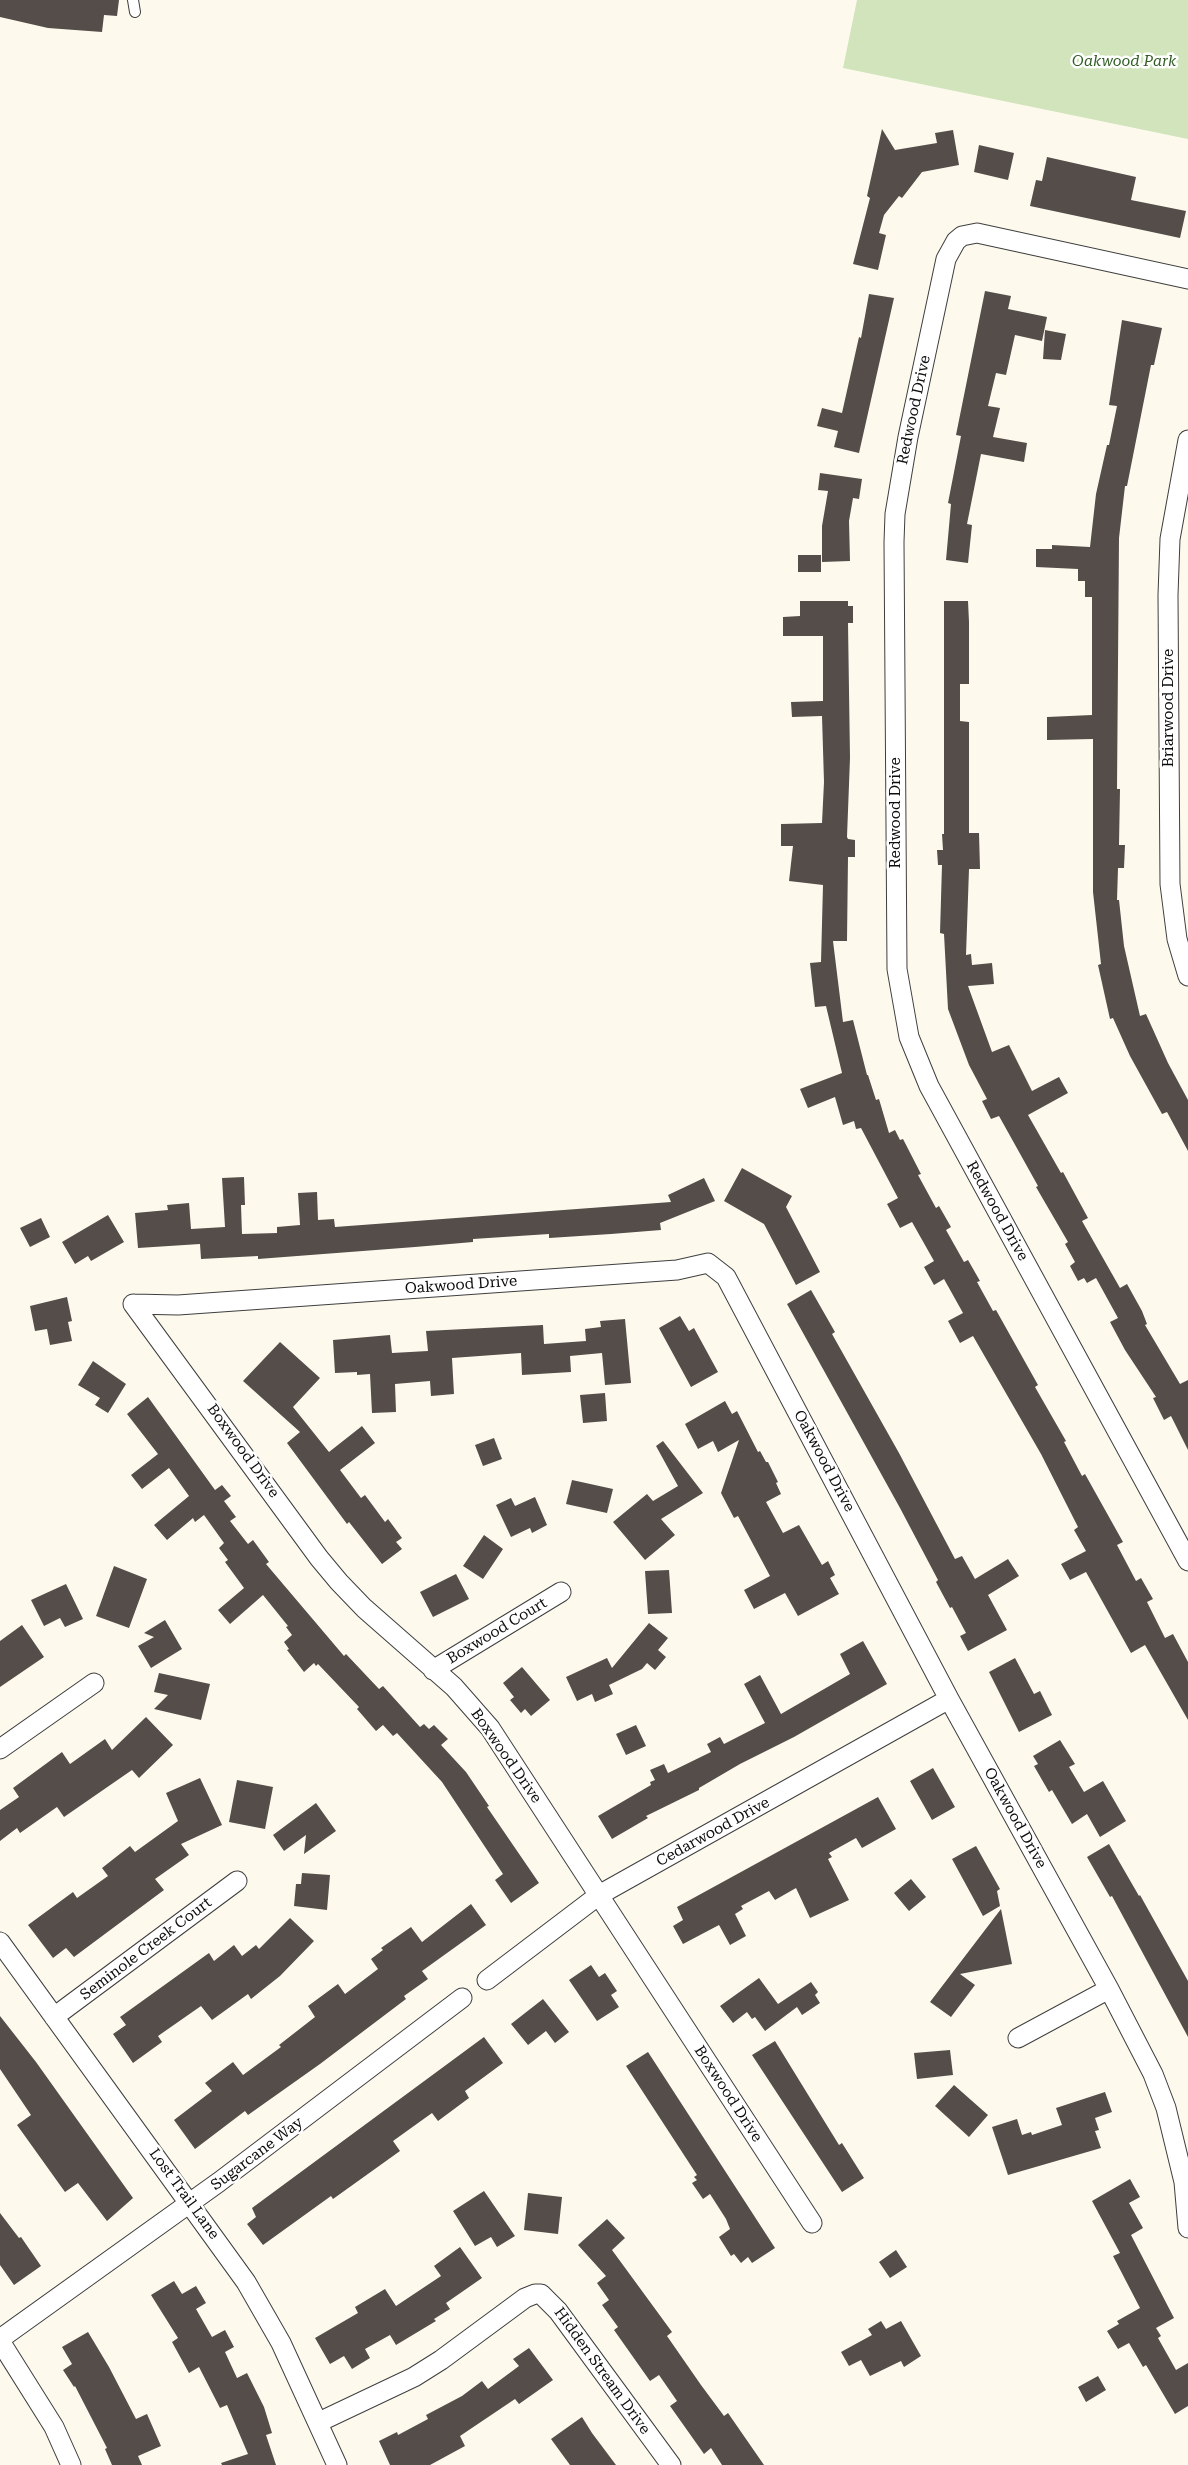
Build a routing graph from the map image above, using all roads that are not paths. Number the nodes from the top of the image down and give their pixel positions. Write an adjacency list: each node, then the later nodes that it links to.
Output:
1 (133, 0): 2 (lane)
2 (135, 12)
3 (1188, 279): 7 (street, Redwood Drive)
4 (1188, 440): 5 (street, Briarwood Drive)
5 (1188, 976)
6 (134, 1304): 9 (street, Boxwood Drive); 11 (street, Oakwood Drive)
7 (1188, 1562)
8 (561, 1592): 9 (street, Boxwood Court)
9 (433, 1670): 14 (street, Boxwood Drive)
10 (94, 1683): 12 (street)
11 (949, 1699): 14 (street, Cedarwood Drive); 17 (street, Oakwood Drive)
12 (0, 1749)
13 (237, 1880): 19 (street, Seminole Creek Court)
14 (599, 1896): 16 (street, Cedarwood Drive); 23 (street, Boxwood Drive)
15 (0, 1942): 19 (street, Lost Trail Lane)
16 (486, 1980)
17 (1109, 1989): 20 (street); 21 (street, Oakwood Drive)
18 (462, 1998): 22 (street, Sugarcane Way)
19 (54, 2017): 22 (street, Lost Trail Lane)
20 (1018, 2038)
21 (1186, 2185): 24 (street, Oakwood Drive)
22 (190, 2202): 25 (street, Sugarcane Way); 26 (street, Lost Trail Lane)
23 (812, 2223)
24 (1188, 2228)
25 (0, 2340): 27 (street)
26 (319, 2422): 28 (street, Lost Trail Lane); 29 (street, Hidden Stream Drive)
27 (71, 2465)
28 (337, 2465)
29 (671, 2465)

